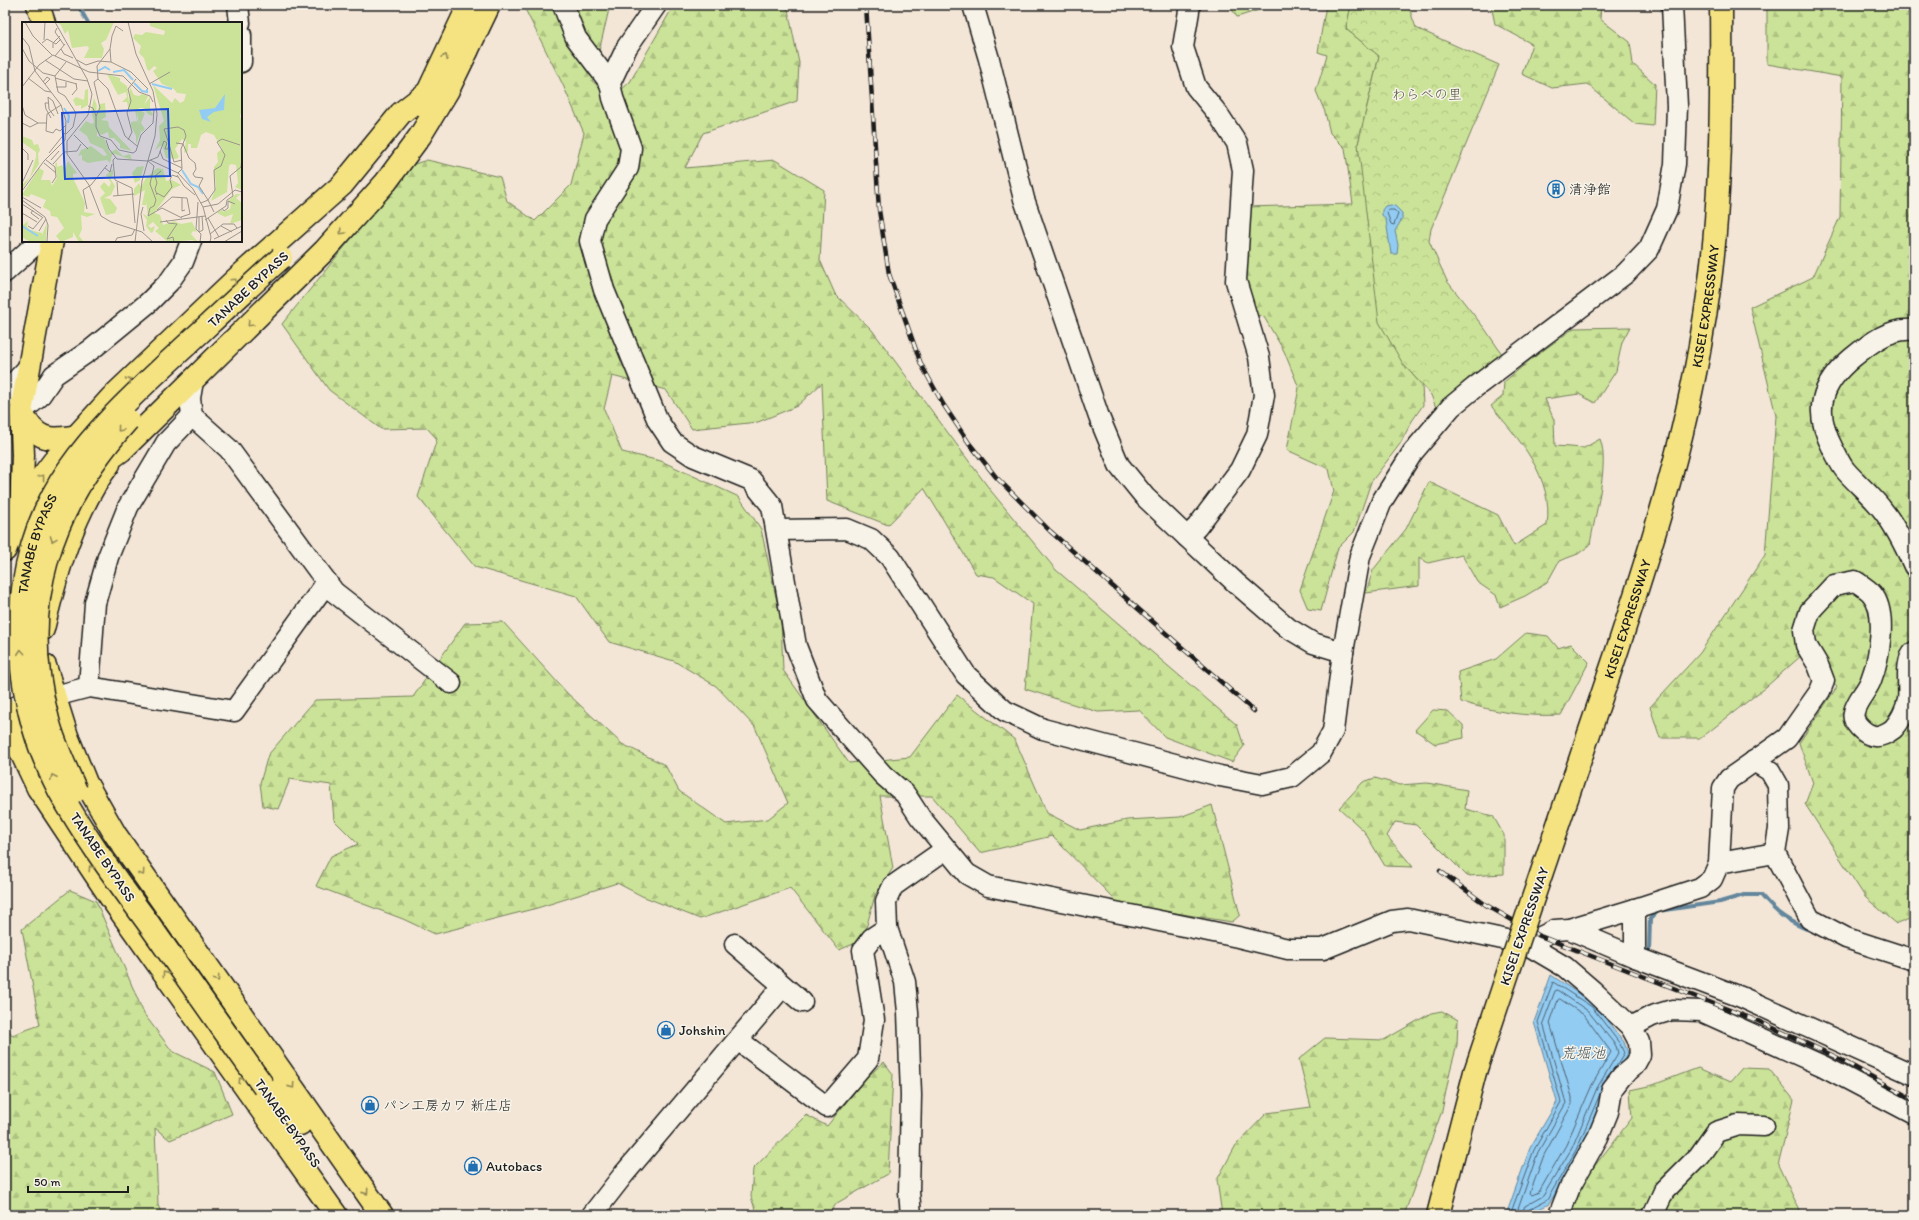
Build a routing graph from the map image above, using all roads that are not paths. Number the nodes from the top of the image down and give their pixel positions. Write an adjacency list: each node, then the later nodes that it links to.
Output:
1 (38, 5): 11 (main road)
2 (238, 5): 12 (street)
3 (469, 5): 15 (main road, TANABE BYPASS, one-way to 3)
4 (488, 5): 13 (main road, TANABE BYPASS)
5 (563, 5): 14 (street)
6 (656, 5): 14 (street)
7 (973, 5): 31 (street)
8 (1190, 5): 31 (street)
9 (1672, 5): 36 (street)
10 (1721, 5): 67 (main road, KISEI EXPRESSWAY, bridge)
11 (44, 22)
12 (240, 22)
13 (467, 51): 19 (main road, TANABE BYPASS); 23 (main road, one-way to 23)
14 (610, 83): 30 (street)
15 (428, 92): 19 (main road, TANABE BYPASS); 27 (main road, one-way to 15)
16 (38, 242): 20 (street)
17 (52, 242): 22 (main road)
18 (191, 242): 25 (street)
19 (285, 262): 58 (main road, TANABE BYPASS, bridge)
20 (5, 272)
21 (1914, 330): 33 (street)
22 (29, 367): 24 (street); 25 (main road)
23 (193, 381): 26 (street); 28 (main road)
24 (5, 398)
25 (21, 412): 27 (main road); 29 (main road)
26 (192, 416): 34 (street); 39 (street)
27 (77, 436): 29 (main road, one-way to 27)
28 (116, 455): 29 (main road); 35 (main road, one-way to 35)
29 (13, 515): 32 (main road); 35 (main road)
30 (777, 530): 36 (street); 43 (street)
31 (1187, 538): 36 (street)
32 (5, 550)
33 (1914, 566)
34 (327, 582): 38 (street); 39 (street)
35 (42, 632): 40 (main road)
36 (1343, 652)
37 (1914, 652): 42 (street)
38 (451, 683)
39 (89, 687): 40 (street)
40 (54, 694): 41 (street); 64 (main road, one-way to 64)
41 (5, 712): 61 (main road, one-way to 41)
42 (1754, 762): 44 (street); 45 (street)
43 (946, 849): 47 (street); 50 (street)
44 (1775, 853): 45 (street); 52 (street)
45 (1719, 864): 46 (street)
46 (1635, 909): 48 (street); 51 (street)
47 (887, 928): 56 (street); 66 (street)
48 (1569, 929): 50 (street); 51 (street)
49 (735, 944): 53 (street)
50 (1526, 944): 55 (street)
51 (1635, 958): 57 (street)
52 (1914, 960)
53 (783, 986): 54 (street); 56 (street)
54 (802, 1002)
55 (1631, 1027): 59 (street); 68 (street)
56 (738, 1040): 65 (street)
57 (1912, 1071)
58 (267, 1084): 62 (main road, TANABE BYPASS); 63 (main road, TANABE BYPASS)
59 (1914, 1114)
60 (1764, 1126): 69 (street)
61 (336, 1215)
62 (352, 1215)
63 (364, 1215)
64 (382, 1215)
65 (592, 1215)
66 (912, 1215)
67 (1438, 1215)
68 (1559, 1215)
69 (1653, 1215)

